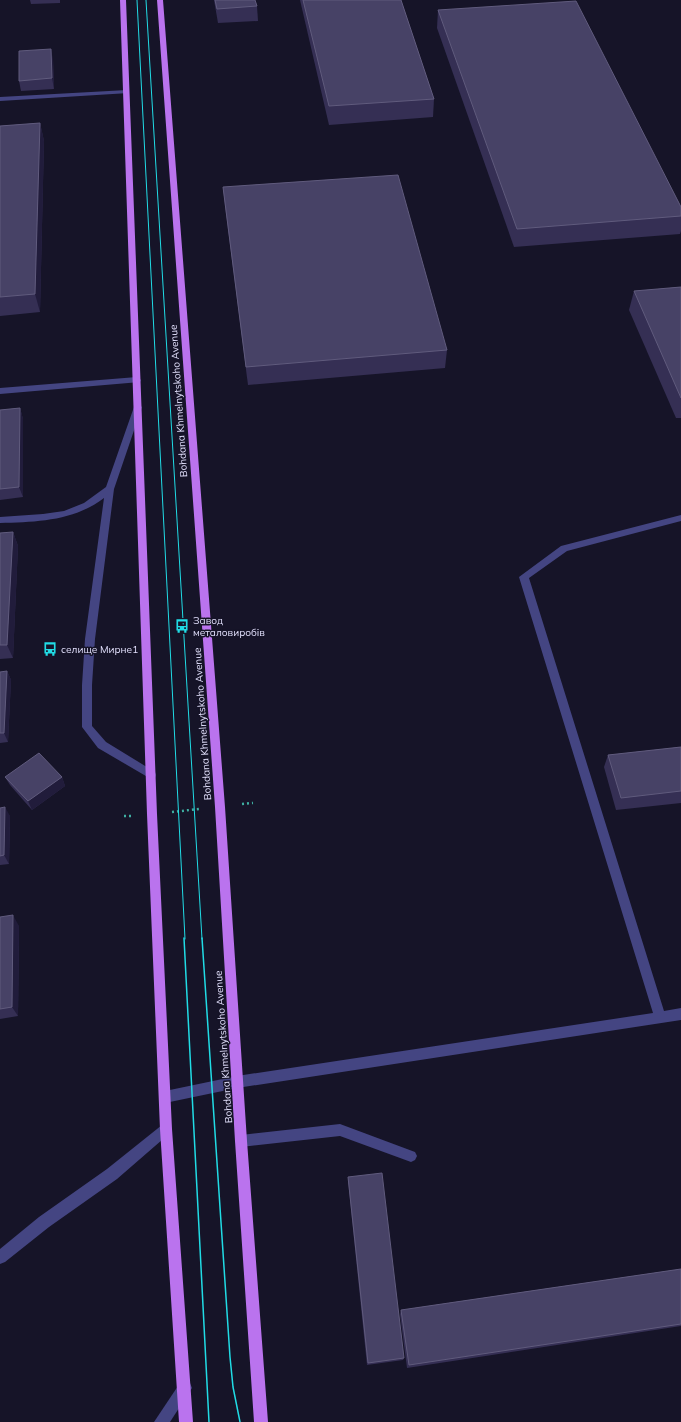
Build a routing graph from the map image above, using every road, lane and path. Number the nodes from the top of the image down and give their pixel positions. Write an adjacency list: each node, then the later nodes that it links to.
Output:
1 (123, 0): 3 (main road)
2 (160, 0): 13 (main road, Bohdana Khmelnytskoho Avenue)
3 (127, 92): 4 (lane); 5 (main road)
4 (0, 99)
5 (136, 380): 6 (lane); 7 (main road)
6 (0, 391)
7 (138, 407): 8 (lane); 11 (main road)
8 (110, 489): 10 (lane); 11 (lane)
9 (681, 518): 17 (lane)
10 (0, 520)
11 (151, 774): 14 (main road)
12 (253, 803): 13 (path)
13 (220, 807): 14 (path); 18 (main road, Bohdana Khmelnytskoho Avenue)
14 (152, 814): 15 (path); 19 (main road)
15 (124, 816)
16 (681, 1014): 17 (lane)
17 (660, 1017): 18 (lane)
18 (237, 1082): 19 (lane); 21 (main road, Bohdana Khmelnytskoho Avenue)
19 (165, 1097): 20 (main road)
20 (166, 1129): 23 (lane); 24 (main road)
21 (240, 1141): 22 (lane); 27 (main road, Bohdana Khmelnytskoho Avenue)
22 (411, 1156)
23 (0, 1257)
24 (185, 1388): 25 (lane); 26 (main road)
25 (162, 1422)
26 (186, 1422)
27 (261, 1422)

